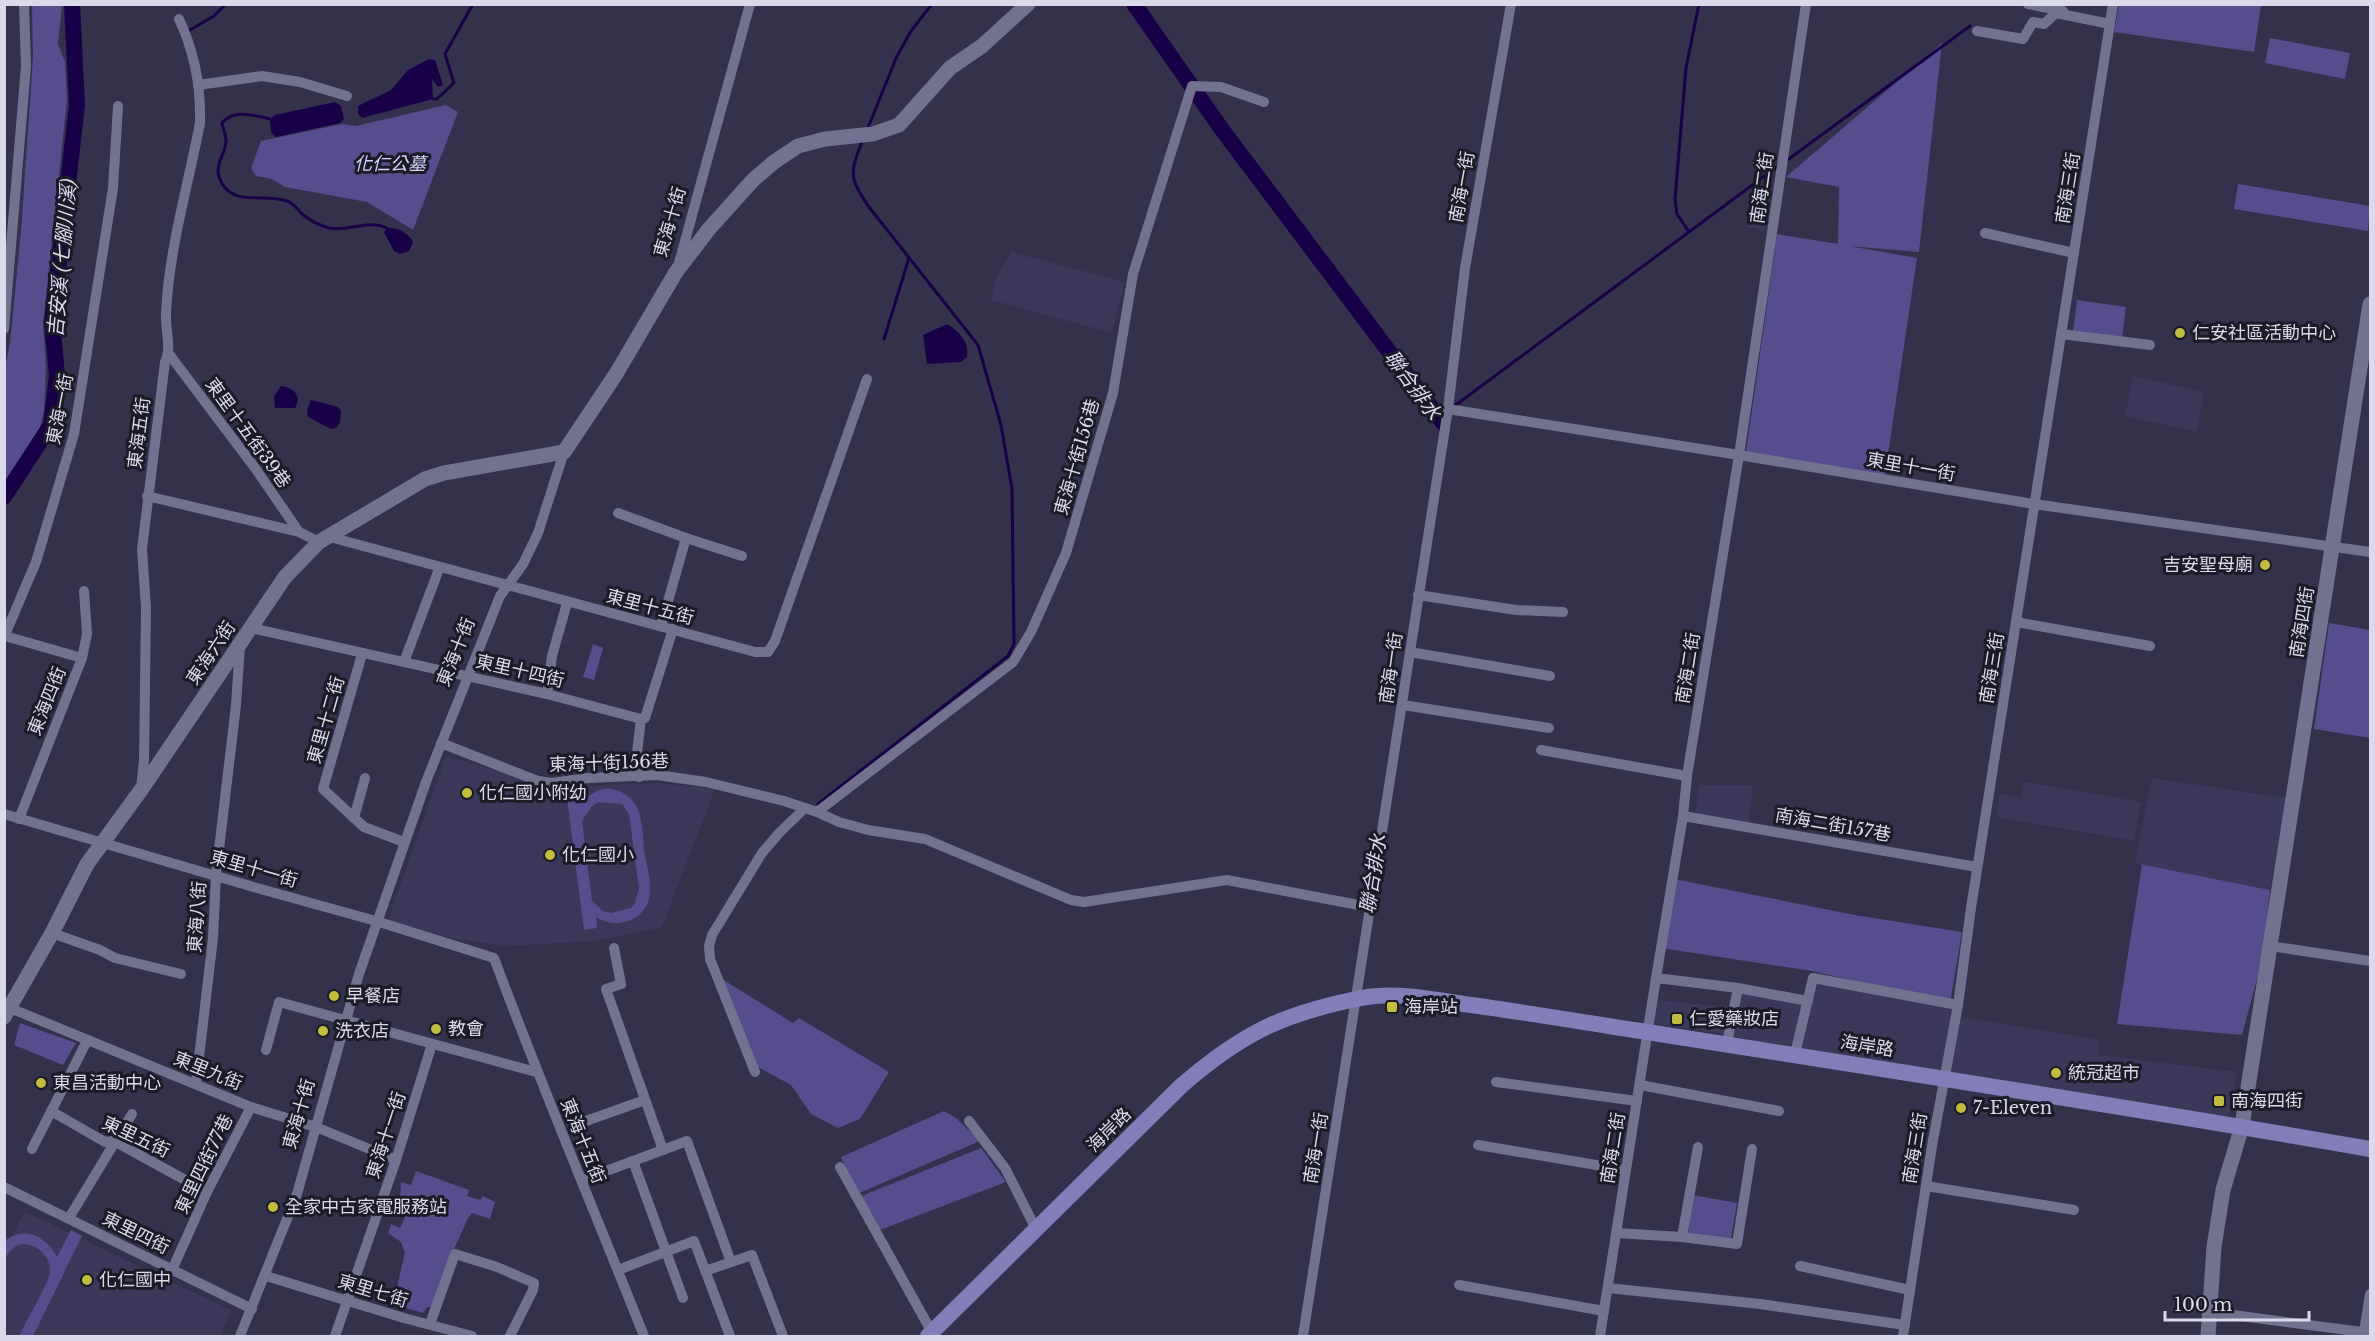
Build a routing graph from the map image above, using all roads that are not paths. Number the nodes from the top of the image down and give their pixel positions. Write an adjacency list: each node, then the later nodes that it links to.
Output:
1 (24, 4): 19 (street)
2 (750, 4): 17 (street, 東海十街)
3 (1028, 4): 17 (street)
4 (1511, 4): 24 (street, 南海一街)
5 (1806, 4): 26 (street, 南海二街)
6 (2028, 4): 9 (street)
7 (2113, 4): 9 (street, 南海三街)
8 (179, 19): 11 (street, 東海五街)
9 (2111, 22): 10 (street); 16 (street, 南海三街)
10 (1977, 31)
11 (198, 84): 12 (street); 22 (street, 東海五街)
12 (347, 96)
13 (1264, 102): 66 (street, 東海十街156巷)
14 (118, 106): 46 (street, 東海一街)
15 (1985, 233): 16 (street)
16 (2074, 253): 20 (street, 南海三街)
17 (676, 272): 25 (street, 東海十街)
18 (2370, 304): 33 (street, 南海四街)
19 (4, 329)
20 (2061, 334): 21 (street); 28 (street, 南海三街)
21 (2150, 345)
22 (169, 354): 27 (street, 東海五街); 30 (street, 東里十五街39巷)
23 (867, 380): 45 (street, 東里十五街)
24 (1448, 409): 26 (street, 東里十一街); 39 (street, 南海一街)
25 (564, 452): 32 (street, 東海六街); 37 (street, 東海十街)
26 (1739, 454): 28 (street, 東里十一街); 61 (street, 南海二街)
27 (147, 496): 30 (street, 東里十五街); 64 (street, 東海五街)
28 (2034, 504): 33 (street, 東里十一街); 42 (street, 南海三街)
29 (618, 513): 31 (street)
30 (298, 532): 32 (street, 東里十五街)
31 (686, 538): 35 (street); 43 (street)
32 (324, 540): 36 (street, 東里十五街); 44 (street, 東海六街)
33 (2334, 547): 34 (street, 東里十一街); 78 (street, 南海四街)
34 (2370, 552)
35 (742, 556)
36 (439, 569): 37 (street, 東里十五街); 52 (street)
37 (506, 585): 40 (street, 東里十五街); 53 (street, 東海十街)
38 (84, 591): 51 (street, 東海四街)
39 (1418, 595): 41 (street); 49 (street, 南海一街)
40 (567, 603): 43 (street, 東里十五街); 55 (street)
41 (1563, 612)
42 (2016, 622): 48 (street); 73 (street, 南海三街)
43 (661, 626): 45 (street, 東里十五街)
44 (251, 628): 47 (street, 東海六街); 50 (street, 東里十四街)
45 (673, 629): 57 (street)
46 (5, 637): 51 (street)
47 (240, 645): 64 (street, 東海六街); 74 (street, 東海八街)
48 (2150, 646)
49 (1410, 652): 54 (street); 56 (street, 南海一街)
50 (362, 654): 52 (street, 東里十四街); 69 (street, 東里十二街)
51 (82, 658): 70 (street, 東海四街)
52 (404, 662): 53 (street, 東里十四街)
53 (467, 676): 55 (street, 東里十四街); 59 (street, 東海十街)
54 (1550, 676)
55 (547, 694): 57 (street, 東里十四街)
56 (1403, 705): 58 (street); 75 (street, 南海一街)
57 (641, 718): 62 (street)
58 (1549, 728)
59 (441, 743): 62 (street, 東海十街156巷); 71 (street, 東海十街)
60 (1541, 750): 61 (street)
61 (1687, 776): 68 (street, 南海二街)
62 (639, 777): 65 (street, 東海十街156巷)
63 (365, 778): 69 (street)
64 (141, 790): 72 (street, 東海六街)
65 (805, 808): 66 (street, 東海十街156巷); 97 (street)
66 (817, 812): 75 (street, 東海十街156巷)
67 (4, 814): 70 (street, 東里十一街)
68 (1683, 816): 73 (street, 南海二街157巷); 83 (street, 南海二街)
69 (354, 818): 71 (street, 東里十二街)
70 (19, 819): 72 (street, 東里十一街)
71 (404, 842): 76 (street, 東海十街)
72 (103, 843): 74 (street, 東里十一街); 77 (street, 東海六街)
73 (1977, 867): 87 (street, 南海三街)
74 (216, 875): 76 (street, 東里十一街); 100 (street, 東海八街)
75 (1369, 907): 85 (street, 南海一街)
76 (376, 921): 80 (street, 東里十一街); 89 (street, 東海十街)
77 (52, 933): 82 (street); 88 (street, 東海六街)
78 (2270, 946): 81 (street); 110 (street, 南海四街)
79 (614, 948): 102 (street)
80 (494, 958): 96 (street, 東海十五街)
81 (2370, 961)
82 (181, 974)
83 (1656, 978): 84 (street); 90 (street, 南海二街)
84 (1738, 988): 86 (street); 92 (street)
85 (1353, 1001): 90 (main road, 海岸路); 129 (main road, 海岸路); 159 (street, 南海一街)
86 (1808, 1001): 87 (street); 95 (street)
87 (1958, 1005): 98 (street, 南海三街)
88 (7, 1012): 91 (street, 東里九街)
89 (346, 1018): 93 (street); 94 (street); 111 (street, 東海十街)
90 (1647, 1032): 92 (main road, 海岸路); 101 (street, 南海二街)
91 (87, 1041): 100 (street, 東里九街); 106 (street)
92 (1726, 1043): 95 (main road, 海岸路)
93 (432, 1044): 96 (street); 119 (street, 東海十一街)
94 (266, 1050)
95 (1795, 1054): 98 (main road, 海岸路)
96 (536, 1072): 123 (street, 東海十五街)
97 (755, 1072)
98 (1944, 1078): 110 (main road, 海岸路); 124 (street, 南海三街)
99 (1496, 1082): 103 (street)
100 (196, 1083): 104 (street, 東里九街)
101 (1640, 1085): 103 (street, 南海二街); 105 (street)
102 (645, 1100): 108 (street); 118 (street)
103 (1637, 1101): 122 (street, 南海二街)
104 (251, 1107): 111 (street, 東里九街); 126 (street, 東里四街77巷)
105 (1779, 1110)
106 (51, 1111): 112 (street, 東里五街); 115 (street)
107 (132, 1114): 112 (street)
108 (586, 1121)
109 (969, 1121): 129 (street)
110 (2242, 1126): 117 (main road, 海岸路); 147 (street, 南海四街)
111 (316, 1127): 119 (street, 東里九街); 138 (street, 東海十街)
112 (114, 1141): 126 (street, 東里五街); 128 (street)
113 (1478, 1145): 122 (street)
114 (1698, 1147): 131 (street)
115 (32, 1149)
116 (1752, 1149): 131 (street)
117 (2370, 1149)
118 (663, 1150): 120 (street); 133 (street)
119 (396, 1160): 144 (street, 東海十一街)
120 (633, 1161): 123 (street); 132 (street)
121 (840, 1167): 151 (street)
122 (1626, 1170): 130 (street, 南海二街)
123 (582, 1180): 136 (street, 東海十五街)
124 (1926, 1186): 127 (street); 141 (street, 南海三街)
125 (4, 1187): 128 (street, 東里四街)
126 (207, 1192): 135 (street, 東里四街77巷)
127 (2074, 1210)
128 (69, 1218): 135 (street, 東里四街)
129 (1036, 1228): 151 (main road, 海岸路)
130 (1616, 1233): 131 (street); 140 (street, 南海二街)
131 (1682, 1237)
132 (666, 1252): 136 (street); 137 (street); 143 (street)
133 (731, 1262): 137 (street); 158 (street)
134 (1800, 1266): 141 (street)
135 (172, 1270): 145 (street, 東里四街)
136 (618, 1270): 156 (street, 東海十五街)
137 (705, 1271): 157 (street)
138 (266, 1276): 144 (street, 東里七街); 145 (street, 東海十街)
139 (1459, 1285): 146 (street)
140 (1608, 1288): 146 (street, 南海二街); 149 (street)
141 (1910, 1290): 149 (street, 南海三街)
142 (2370, 1294): 150 (street)
143 (683, 1298)
144 (348, 1301): 148 (street, 東里七街); 153 (street, 東海十一街)
145 (252, 1309): 152 (street, 東海十街)
146 (1604, 1311): 160 (street, 南海二街)
147 (2210, 1312): 150 (street); 161 (street, 南海四街)
148 (430, 1324): 154 (street, 東里七街); 155 (street)
149 (1904, 1331)
150 (2367, 1333)
151 (931, 1335)
152 (240, 1336)
153 (335, 1336)
154 (472, 1336)
155 (510, 1336)
156 (644, 1336)
157 (730, 1336)
158 (783, 1336)
159 (1303, 1336)
160 (1600, 1336)
161 (2208, 1336)

